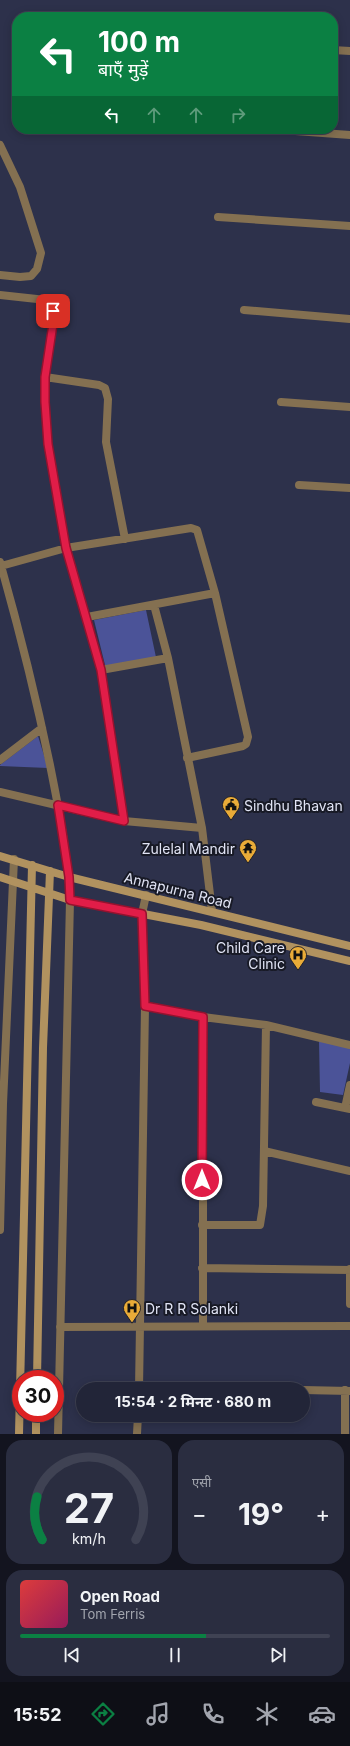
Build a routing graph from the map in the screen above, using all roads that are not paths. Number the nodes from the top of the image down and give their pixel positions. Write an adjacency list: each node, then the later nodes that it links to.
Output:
1 (338, 50): 2 (street)
2 (350, 51)
3 (327, 134): 4 (street)
4 (350, 136)
5 (0, 145): 8 (street)
6 (218, 216): 7 (street)
7 (350, 226)
8 (0, 275)
9 (0, 295): 12 (street)
10 (244, 310): 11 (street)
11 (350, 319)
12 (45, 377): 17 (street); 18 (street)
13 (281, 402): 14 (street)
14 (350, 407)
15 (300, 485): 16 (street)
16 (350, 488)
17 (125, 539): 18 (street); 21 (street)
18 (66, 548): 19 (street); 23 (street)
19 (0, 564): 20 (street)
20 (2, 576): 26 (street)
21 (215, 593): 22 (street); 27 (street)
22 (154, 605): 23 (street); 24 (street)
23 (87, 617): 25 (street)
24 (168, 658): 25 (street); 27 (street)
25 (101, 670): 31 (street)
26 (42, 728): 28 (street); 30 (street)
27 (188, 758): 32 (street)
28 (0, 760)
29 (0, 792): 30 (street)
30 (58, 805): 31 (street); 38 (street)
31 (124, 821): 32 (street)
32 (202, 828): 44 (street)
33 (0, 856): 34 (street, Annapurna Road)
34 (14, 859): 35 (street, Annapurna Road); 39 (street)
35 (32, 866): 36 (street, Annapurna Road); 40 (street)
36 (50, 871): 38 (street, Annapurna Road); 41 (street)
37 (0, 877): 39 (street, Annapurna Road)
38 (69, 877): 42 (street, Annapurna Road); 43 (street)
39 (12, 880): 40 (street, Annapurna Road); 48 (street)
40 (33, 888): 41 (street, Annapurna Road); 73 (street)
41 (49, 893): 43 (street, Annapurna Road); 67 (street)
42 (146, 896): 44 (street, Annapurna Road); 45 (street)
43 (70, 900): 45 (street, Annapurna Road); 65 (street)
44 (212, 912): 46 (street, Annapurna Road)
45 (142, 914): 47 (street, Annapurna Road); 49 (street)
46 (350, 947): 47 (street)
47 (349, 960)
48 (4, 974): 59 (street)
49 (145, 1006): 50 (street); 66 (street)
50 (203, 1017): 51 (street); 58 (street)
51 (266, 1025): 52 (street); 56 (street)
52 (350, 1045)
53 (350, 1085): 55 (street)
54 (316, 1102): 55 (street)
55 (348, 1108)
56 (264, 1151): 57 (street); 58 (street)
57 (350, 1171)
58 (202, 1225): 60 (street)
59 (0, 1230)
60 (202, 1268): 61 (street); 63 (street)
61 (350, 1270): 62 (street)
62 (350, 1304)
63 (203, 1326): 64 (street); 66 (street)
64 (350, 1326)
65 (60, 1327): 66 (street); 75 (street)
66 (139, 1327): 68 (street)
67 (37, 1370)
68 (139, 1382)
69 (310, 1390): 70 (street)
70 (348, 1391): 77 (street)
71 (36, 1422): 74 (street)
72 (138, 1422): 76 (street)
73 (19, 1434)
74 (36, 1434)
75 (58, 1434)
76 (137, 1434)
77 (345, 1434)

